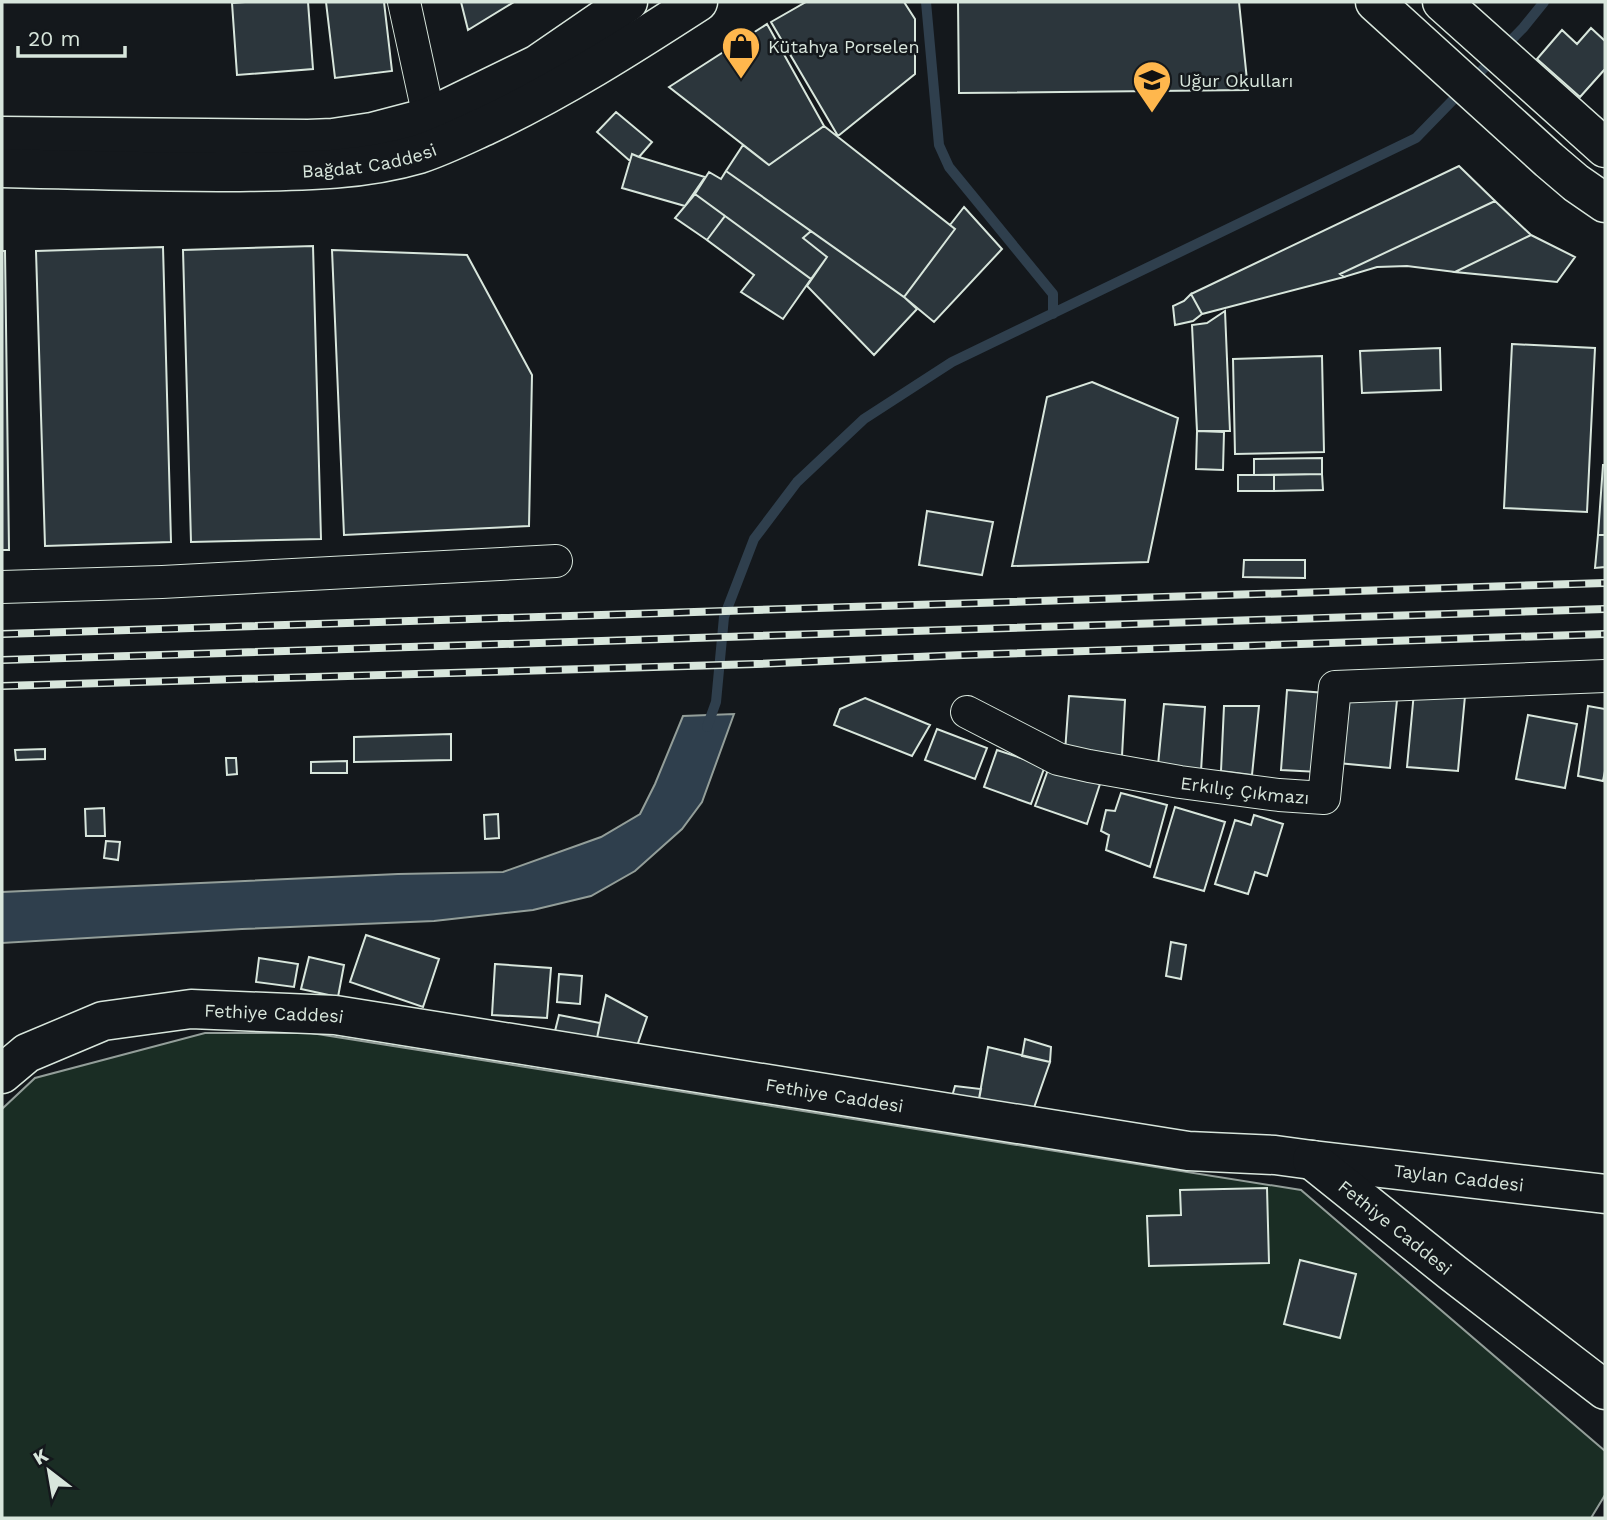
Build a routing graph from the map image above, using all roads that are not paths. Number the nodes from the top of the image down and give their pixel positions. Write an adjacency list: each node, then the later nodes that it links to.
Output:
1 (404, 2): 6 (street)
2 (628, 2): 6 (street, Bağdat Caddesi)
3 (698, 2): 9 (street, Bağdat Caddesi)
4 (1442, 2): 8 (street)
5 (1378, 5): 10 (street)
6 (429, 117): 7 (street, Bağdat Caddesi)
7 (2, 136)
8 (1605, 148)
9 (2, 168)
10 (1605, 203)
11 (556, 561): 12 (street)
12 (2, 587)
13 (1605, 676): 14 (street, Erkılıç Çıkmazı)
14 (967, 712)
15 (2, 1074): 16 (street, Fethiye Caddesi)
16 (1312, 1160): 17 (street, Taylan Caddesi); 18 (street, Fethiye Caddesi)
17 (1605, 1194)
18 (1605, 1390)

